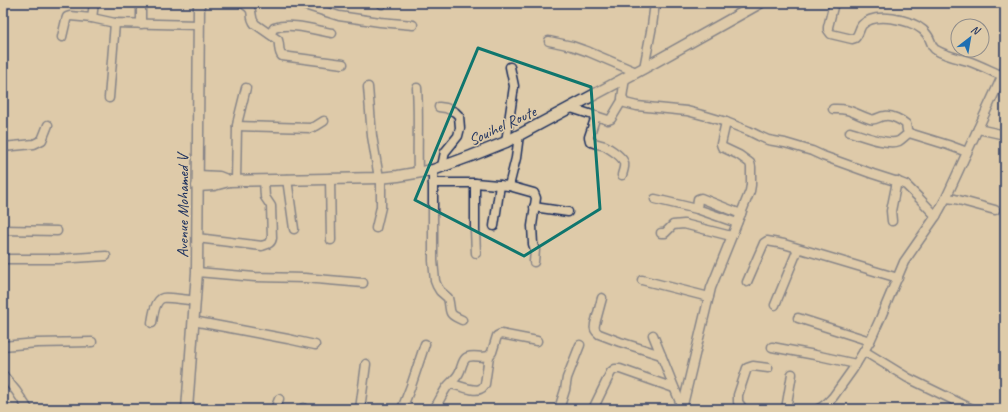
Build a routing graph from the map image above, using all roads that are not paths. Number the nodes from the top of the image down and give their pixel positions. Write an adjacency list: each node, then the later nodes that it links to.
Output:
1 (94, 3): 9 (street)
2 (141, 3): 11 (street)
3 (199, 3): 12 (main road, Avenue Mohamed V)
4 (242, 3): 15 (street)
5 (298, 3): 13 (street)
6 (655, 3): 20 (street)
7 (760, 3): 20 (main road, Souihel Route)
8 (834, 3): 21 (street)
9 (92, 18): 10 (street); 16 (street)
10 (115, 23): 11 (street); 26 (street)
11 (141, 24): 12 (street)
12 (199, 25): 47 (main road, Avenue Mohamed V)
13 (413, 25)
14 (332, 33): 15 (street)
15 (270, 34): 18 (street)
16 (62, 37)
17 (549, 41): 20 (street)
18 (343, 64)
19 (510, 67): 41 (street)
20 (640, 70): 22 (main road, Souihel Route)
21 (1004, 73): 36 (street)
22 (625, 78): 27 (street); 29 (main road, Souihel Route)
23 (368, 87): 49 (street)
24 (246, 88): 35 (street)
25 (417, 88): 45 (street)
26 (109, 98)
27 (622, 99): 31 (street); 33 (street)
28 (439, 107): 44 (street)
29 (571, 108): 31 (street); 39 (main road, Souihel Route)
30 (833, 109): 38 (street)
31 (596, 116): 46 (street)
32 (324, 121): 35 (street)
33 (726, 122): 53 (street); 65 (street)
34 (48, 125): 42 (street)
35 (237, 126): 52 (street)
36 (978, 129): 40 (street); 43 (street)
37 (850, 132): 38 (street)
38 (909, 133): 43 (street)
39 (519, 135): 41 (main road, Souihel Route); 58 (street)
40 (1005, 136)
41 (506, 142): 44 (main road, Souihel Route)
42 (3, 147)
43 (967, 152): 59 (street)
44 (437, 168): 45 (main road, Souihel Route); 54 (street)
45 (418, 173): 49 (main road, Souihel Route)
46 (622, 175)
47 (198, 176): 52 (main road); 57 (main road, Avenue Mohamed V)
48 (330, 178): 49 (main road, Souihel Route); 50 (main road, Souihel Route); 77 (street)
49 (380, 178): 70 (street)
50 (287, 179): 51 (main road, Souihel Route); 71 (street)
51 (264, 180): 52 (main road, Souihel Route); 76 (street)
52 (232, 181): 57 (main road)
53 (897, 181): 66 (street); 67 (street)
54 (433, 183): 55 (street); 93 (street)
55 (475, 183): 56 (street); 79 (street)
56 (500, 185): 58 (street); 69 (street)
57 (197, 186): 76 (main road, Avenue Mohamed V)
58 (509, 186): 61 (street)
59 (946, 198): 63 (street); 66 (street)
60 (655, 199): 62 (street)
61 (534, 207): 64 (street); 82 (street)
62 (697, 209): 65 (street); 68 (street)
63 (995, 210)
64 (568, 212)
65 (741, 214): 68 (street)
66 (936, 216): 84 (street)
67 (892, 221)
68 (737, 223): 75 (street)
69 (494, 226)
70 (376, 228)
71 (294, 229)
72 (3, 230): 73 (street)
73 (57, 230)
74 (661, 233): 75 (street)
75 (731, 236): 88 (street)
76 (197, 238): 83 (main road, Avenue Mohamed V)
77 (331, 240)
78 (798, 249): 84 (street); 86 (street); 91 (street)
79 (476, 253)
80 (106, 256): 81 (street)
81 (3, 259)
82 (534, 262)
83 (197, 272): 87 (street); 90 (main road, Avenue Mohamed V)
84 (898, 278): 98 (street)
85 (642, 280): 88 (street)
86 (747, 282)
87 (363, 283)
88 (709, 297): 116 (street)
89 (602, 298): 106 (street)
90 (195, 301): 94 (main road, Avenue Mohamed V); 95 (street)
91 (775, 305)
92 (798, 318): 98 (street)
93 (462, 320)
94 (194, 321): 101 (street); 118 (main road, Avenue Mohamed V)
95 (152, 323)
96 (653, 335): 106 (street)
97 (537, 341): 107 (street)
98 (870, 341): 105 (street)
99 (92, 342): 103 (street)
100 (425, 344): 121 (street)
101 (315, 345)
102 (580, 345): 123 (street)
103 (3, 346)
104 (772, 348): 109 (street)
105 (864, 351): 109 (street); 128 (street)
106 (661, 355): 114 (street)
107 (489, 356): 113 (street); 113 (street)
108 (366, 364): 120 (street)
109 (856, 364): 127 (street)
110 (768, 368): 125 (street)
111 (792, 374): 126 (street)
112 (3, 375): 117 (street)
113 (451, 384): 122 (street)
114 (674, 388): 116 (street); 124 (street)
115 (279, 399): 119 (street)
116 (683, 406)
117 (28, 409)
118 (187, 409)
119 (275, 409)
120 (360, 409)
121 (402, 409)
122 (434, 409)
123 (559, 409)
124 (593, 409)
125 (743, 409)
126 (786, 409)
127 (818, 409)
128 (972, 409)

